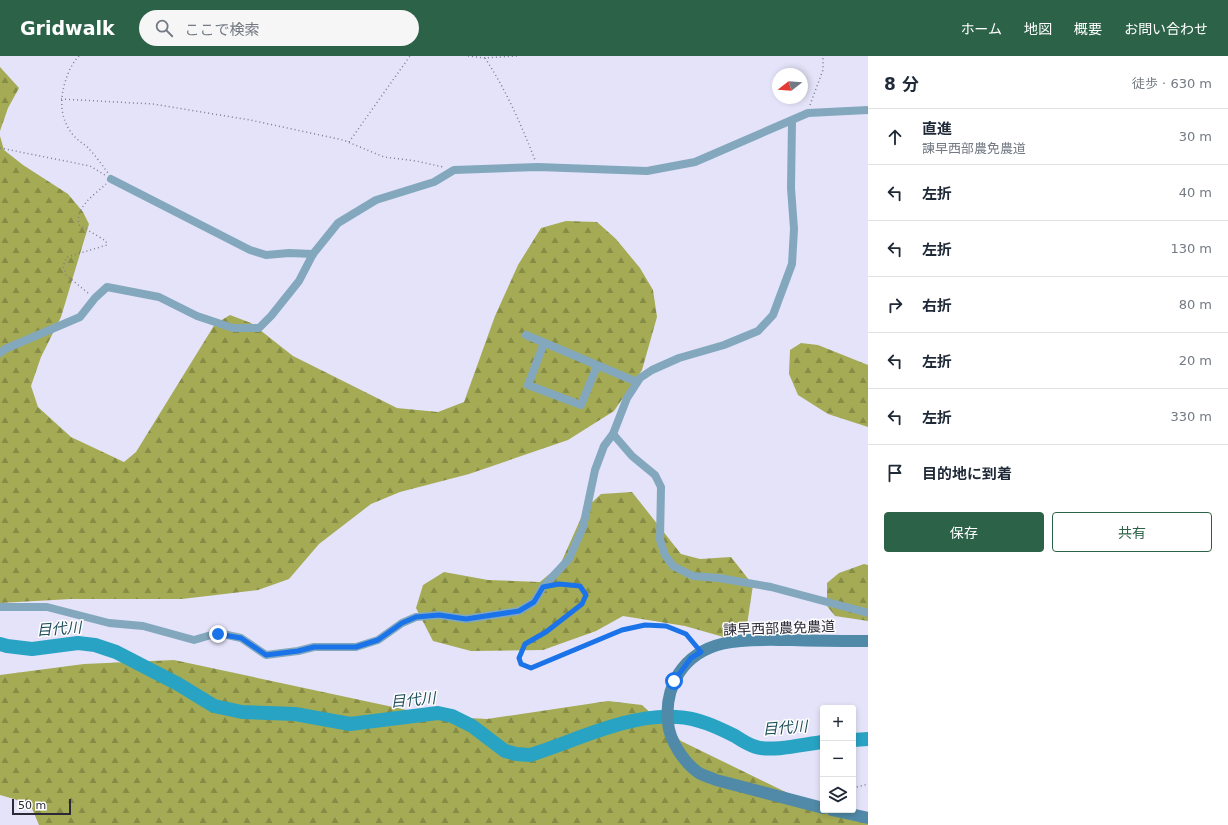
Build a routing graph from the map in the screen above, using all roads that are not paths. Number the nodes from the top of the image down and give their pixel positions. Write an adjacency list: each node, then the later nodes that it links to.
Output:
1 (868, 110): 2 (street)
2 (792, 121): 4 (street); 9 (street)
3 (111, 179): 4 (street)
4 (313, 254): 7 (street)
5 (526, 335): 6 (street)
6 (544, 343): 8 (street); 8 (street)
7 (0, 353)
8 (597, 366): 9 (street)
9 (637, 382): 10 (street)
10 (613, 434): 11 (street); 12 (street)
11 (0, 607)
12 (868, 613)
13 (868, 641): 14 (street, 諫早西部農免農道)
14 (820, 807)
15 (846, 813): 16 (street)
16 (868, 818)

